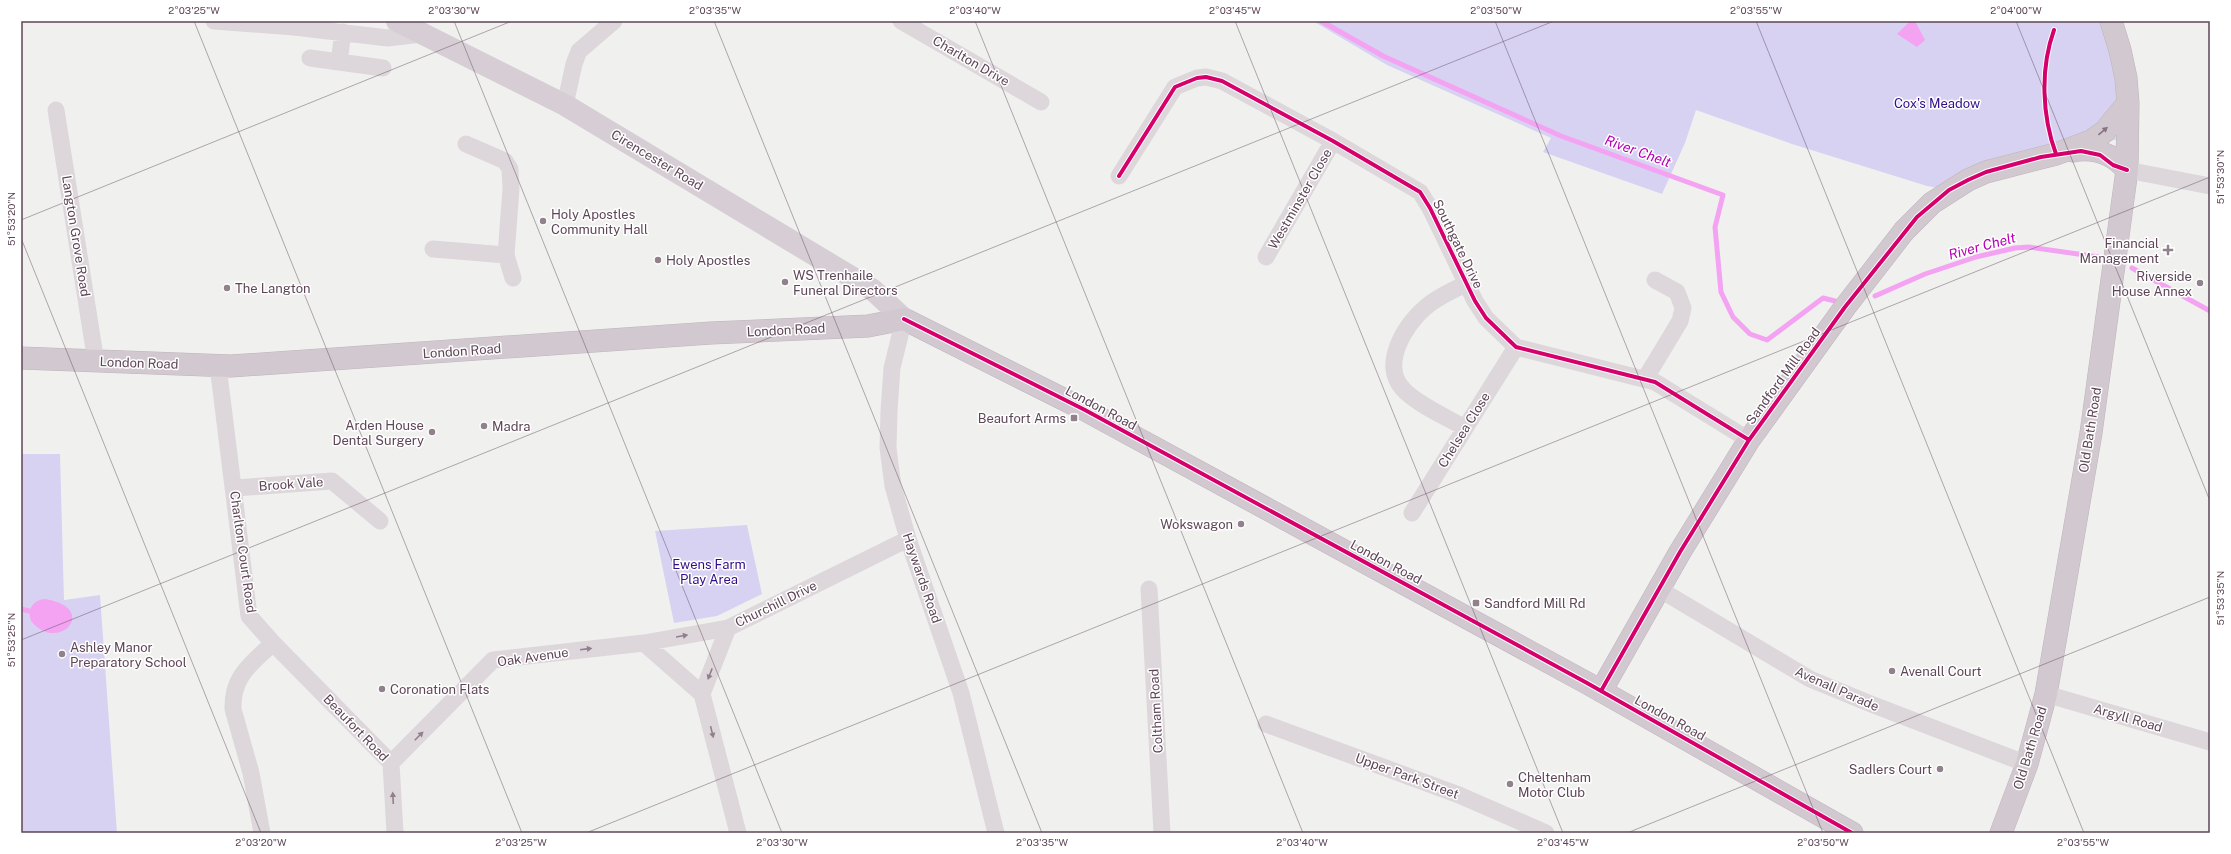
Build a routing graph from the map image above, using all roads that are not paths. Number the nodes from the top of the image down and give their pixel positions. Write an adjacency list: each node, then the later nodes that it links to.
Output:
1 (214, 21): 6 (street)
2 (398, 21): 8 (main road, Cirencester Road)
3 (614, 21): 14 (street)
4 (901, 21): 12 (street, Charlton Drive)
5 (2111, 21): 13 (highway, Old Bath Road)
6 (301, 24): 7 (street)
7 (343, 32): 8 (street); 10 (street)
8 (422, 34): 14 (main road, Cirencester Road)
9 (310, 58): 10 (street)
10 (339, 62): 11 (street)
11 (383, 68)
12 (1041, 102)
13 (2128, 103): 18 (highway, Sandford Mill Road, one-way to 13); 19 (highway, Old Bath Road)
14 (565, 104): 28 (main road, Cirencester Road)
15 (56, 110): 31 (street, Langton Grove Road)
16 (1333, 141): 20 (street, Southgate Drive); 24 (street, Westminster Close); 27 (street, Southgate Drive)
17 (466, 144): 23 (street)
18 (2056, 154): 19 (highway); 35 (highway, Sandford Mill Road)
19 (2127, 170): 21 (street); 47 (highway, Old Bath Road)
20 (1119, 176)
21 (2210, 186)
22 (433, 249): 23 (street)
23 (506, 255): 25 (street)
24 (1266, 257)
25 (513, 278)
26 (1655, 280): 33 (street)
27 (1465, 284): 29 (street, Southgate Drive); 34 (street)
28 (904, 319): 32 (highway, London Road); 39 (street, Haywards Road); 45 (highway, London Road)
29 (1516, 347): 33 (street, Southgate Drive); 34 (street, Chelsea Close)
30 (21, 358): 31 (highway, London Road)
31 (96, 362): 32 (highway, London Road)
32 (218, 366): 36 (street, Charlton Court Road)
33 (1644, 379): 35 (street, Southgate Drive)
34 (1465, 428): 37 (street, Chelsea Close)
35 (1749, 440): 41 (highway, Sandford Mill Road)
36 (235, 488): 38 (street, Brook Vale); 43 (street, Charlton Court Road)
37 (1412, 513)
38 (380, 521)
39 (908, 539): 42 (street, Churchill Drive); 55 (street, Haywards Road)
40 (1149, 589): 56 (street, Coltham Road)
41 (1659, 589): 45 (highway, Sandford Mill Road); 51 (street, Avenall Parade)
42 (728, 628): 44 (street, Oak Avenue, one-way to 42); 46 (street, Churchill Drive, one-way to 46)
43 (273, 643): 50 (street, Beaufort Road); 52 (street)
44 (644, 643): 46 (street); 50 (street, Oak Avenue, one-way to 44)
45 (1601, 691): 58 (highway, London Road)
46 (702, 694): 54 (street, one-way to 54)
47 (2046, 694): 49 (street, Argyll Road); 51 (highway, Old Bath Road)
48 (1266, 724): 57 (street, Upper Park Street)
49 (2210, 742)
50 (391, 764): 53 (street, Beaufort Road, one-way to 50)
51 (2027, 764): 59 (highway, Old Bath Road)
52 (262, 833)
53 (395, 833)
54 (738, 833)
55 (996, 833)
56 (1162, 833)
57 (1546, 833)
58 (1852, 833)
59 (2001, 833)

